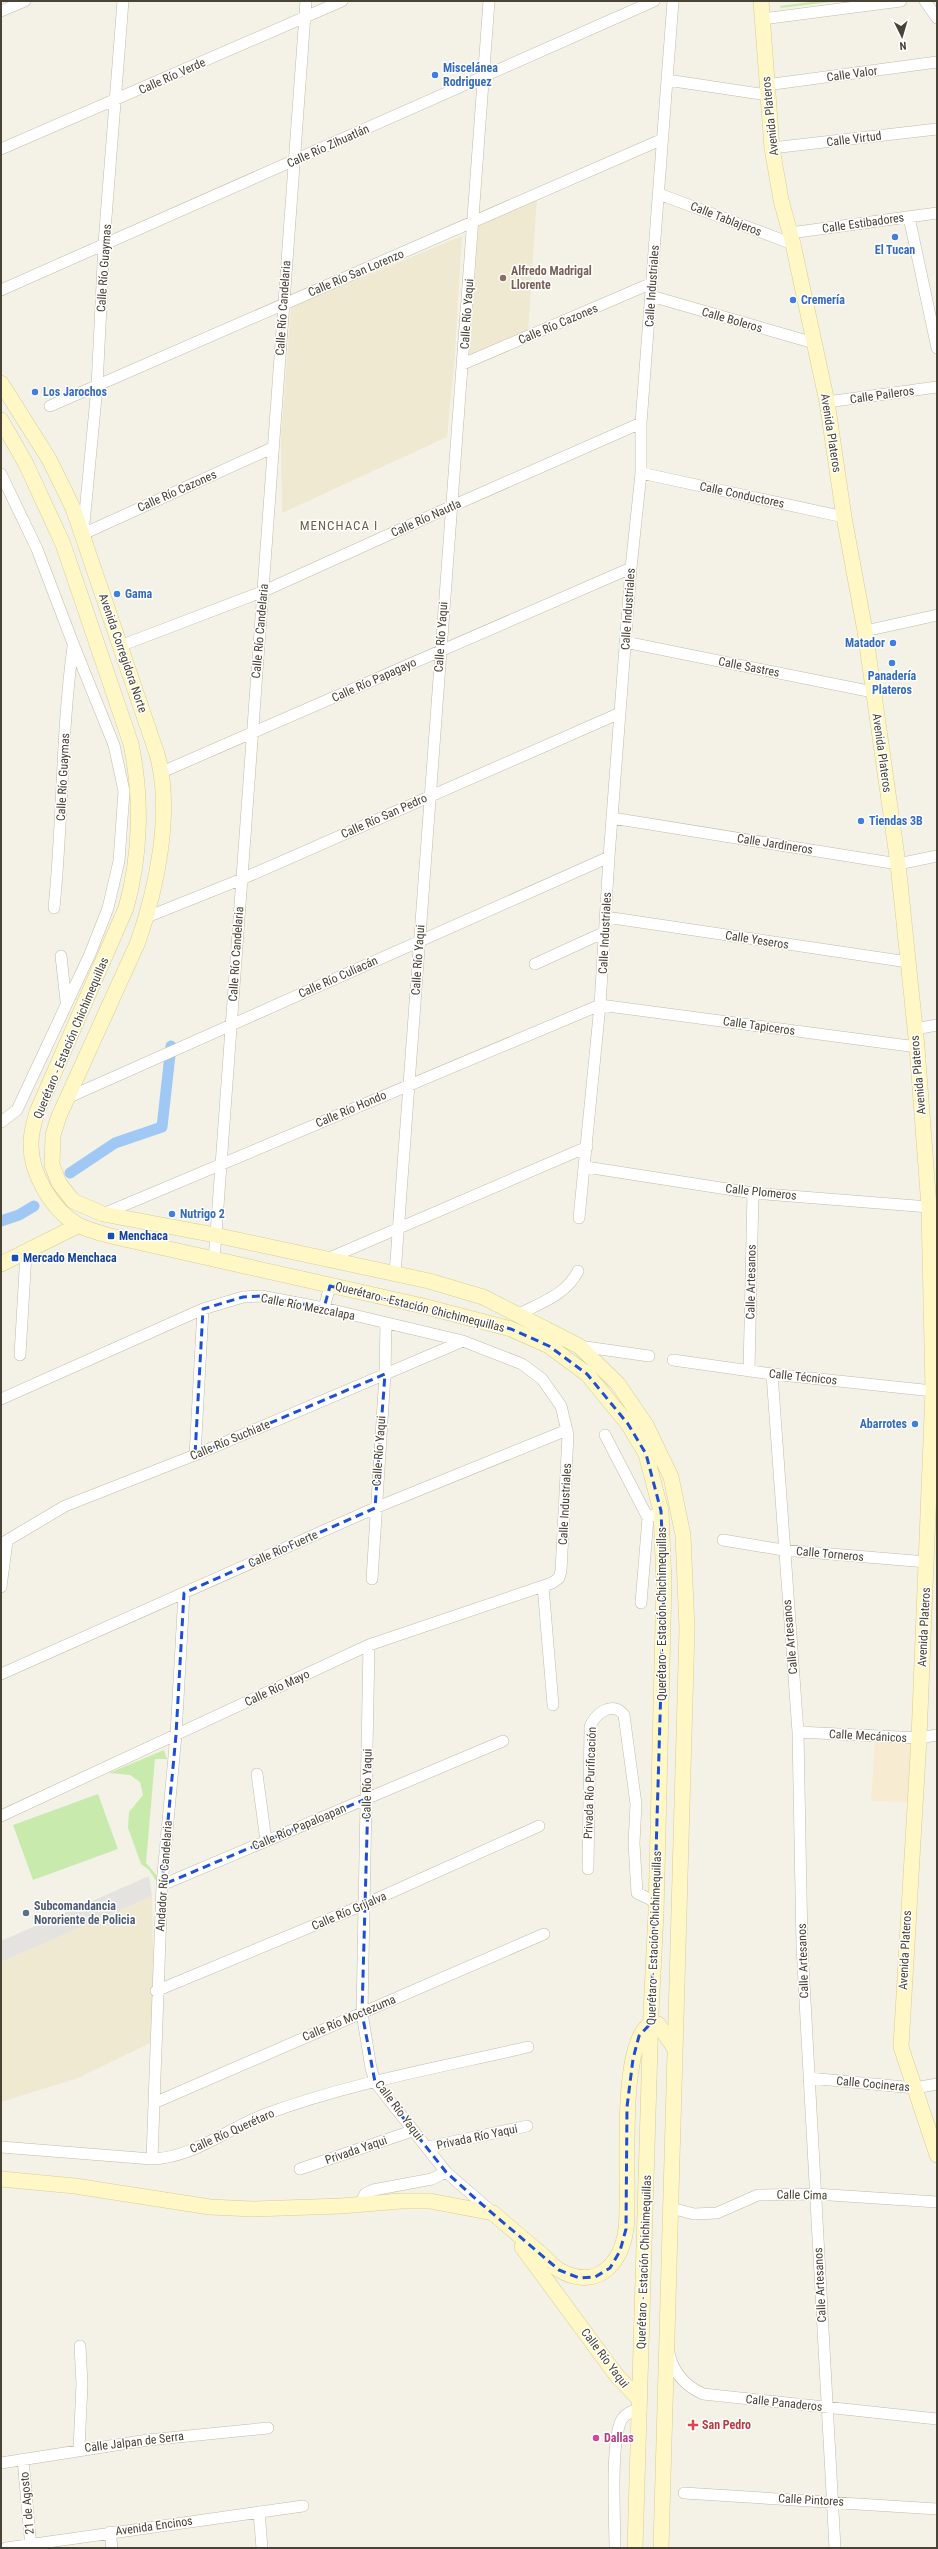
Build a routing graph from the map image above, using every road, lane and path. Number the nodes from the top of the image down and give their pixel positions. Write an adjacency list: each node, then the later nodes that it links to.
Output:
1 (24, 1): 11 (street)
2 (123, 1): 19 (street, Calle Río Guaymas)
3 (306, 1): 12 (street, Calle Río Candelaria)
4 (342, 1): 12 (street, Calle Río Verde)
5 (489, 1): 16 (street, Calle Río Yaqui)
6 (654, 1): 16 (street, Calle Río Zihuatlán)
7 (673, 1): 17 (street, Calle Industriales)
8 (761, 1): 14 (main road, Avenida Plateros)
9 (901, 1): 14 (street)
10 (925, 1): 13 (street)
11 (1, 11)
12 (305, 17): 19 (street, Calle Río Verde); 24 (street, Calle Río Candelaria)
13 (937, 18)
14 (762, 19): 18 (main road, Avenida Plateros)
15 (937, 62): 18 (street, Calle Valor)
16 (484, 78): 24 (street, Calle Río Zihuatlán); 28 (street, Calle Río Yaqui)
17 (667, 80): 18 (street, Calle Valor); 21 (street, Calle Industriales)
18 (766, 90): 22 (main road, Avenida Plateros)
19 (117, 100): 23 (street, Calle Río Verde); 30 (street, Calle Río Guaymas)
20 (937, 129): 22 (street, Calle Virtud)
21 (663, 139): 25 (street, Calle Industriales); 28 (street, Calle Río San Lorenzo)
22 (772, 148): 29 (main road, Avenida Plateros)
23 (1, 149)
24 (293, 162): 30 (street, Calle Río Zihuatlán); 35 (street, Calle Río Candelaria)
25 (659, 194): 29 (street, Calle Tablajeros); 31 (street, Calle Industriales)
26 (937, 213): 27 (street, Calle Estibadores)
27 (909, 217): 29 (street, Calle Estibadores); 34 (street)
28 (474, 223): 35 (street, Calle Río San Lorenzo); 38 (street, Calle Río Yaqui)
29 (792, 239): 36 (main road, Avenida Plateros)
30 (104, 243): 32 (street, Calle Río Zihuatlán); 40 (street, Calle Río Guaymas)
31 (652, 283): 33 (street, Calle Industriales); 38 (street, Calle Río Cazones)
32 (1, 290)
33 (651, 296): 36 (street, Calle Boleros); 45 (street, Calle Industriales)
34 (932, 298): 37 (street)
35 (283, 305): 40 (street, Calle Río San Lorenzo); 46 (street, Calle Río Candelaria)
36 (814, 344): 42 (main road, Avenida Plateros)
37 (937, 348)
38 (463, 364): 49 (street, Calle Río Yaqui)
39 (1, 383): 51 (main road, Avenida Corregidora Norte)
40 (97, 387): 43 (street, Calle Río San Lorenzo); 51 (street, Calle Río Guaymas)
41 (937, 387): 42 (street, Calle Paileros)
42 (827, 402): 50 (main road, Avenida Plateros)
43 (50, 406)
44 (1, 420): 66 (main road, Avenida Corregidora Norte)
45 (642, 424): 47 (street, Calle Industriales); 49 (street, Calle Río Nautla)
46 (272, 448): 51 (street, Calle Río Cazones); 53 (street, Calle Río Candelaria)
47 (641, 473): 50 (street, Calle Conductores); 52 (street, Calle Industriales)
48 (1, 474): 57 (street)
49 (450, 506): 53 (street, Calle Río Nautla); 59 (street, Calle Río Yaqui)
50 (844, 518): 55 (main road, Avenida Plateros)
51 (83, 534): 58 (main road, Avenida Corregidora Norte)
52 (631, 568): 56 (street, Calle Industriales); 59 (street, Calle Río Papagayo)
53 (264, 591): 58 (street, Calle Río Nautla); 62 (street, Calle Río Candelaria)
54 (937, 615): 55 (street)
55 (865, 631): 60 (main road, Avenida Plateros)
56 (625, 642): 60 (street, Calle Sastres); 61 (street, Calle Industriales)
57 (74, 646): 69 (street); 72 (street, Calle Río Guaymas)
58 (120, 646): 63 (main road, Avenida Corregidora Norte)
59 (440, 652): 62 (street, Calle Río Papagayo); 64 (street, Calle Río Yaqui)
60 (873, 692): 70 (main road, Avenida Plateros)
61 (620, 713): 64 (street, Calle Río San Pedro); 65 (street, Calle Industriales)
62 (252, 734): 63 (street, Calle Río Papagayo); 71 (street, Calle Río Candelaria)
63 (162, 772): 74 (main road, Avenida Corregidora Norte)
64 (430, 796): 71 (street, Calle Río San Pedro); 78 (street, Calle Río Yaqui)
65 (612, 818): 68 (street, Calle Industriales); 70 (street, Calle Jardineros)
66 (135, 855): 69 (street); 76 (main road, Avenida Corregidora Norte)
67 (937, 856): 70 (street, Calle Jardineros)
68 (609, 857): 75 (street, Calle Industriales); 78 (street, Calle Río Culiacán)
69 (119, 860): 73 (street)
70 (898, 864): 81 (main road, Avenida Plateros)
71 (242, 879): 74 (street, Calle Río San Pedro); 85 (street, Calle Río Candelaria)
72 (54, 908)
73 (108, 908): 76 (street); 83 (street)
74 (147, 917): 79 (main road, Avenida Corregidora Norte)
75 (606, 917): 77 (street, Calle Industriales); 81 (street, Calle Yeseros)
76 (121, 923): 99 (main road, Querétaro - Estación Chichimequillas)
77 (605, 932): 82 (street); 84 (street, Calle Industriales)
78 (419, 941): 85 (street, Calle Río Culiacán); 89 (street, Calle Río Yaqui)
79 (138, 942): 90 (main road, Querétaro - Estación Chichimequillas)
80 (61, 956): 83 (street)
81 (908, 962): 87 (main road, Avenida Plateros)
82 (535, 964)
83 (66, 1001): 91 (street)
84 (600, 1005): 88 (street, Calle Tapiceros); 89 (street, Calle Río Hondo); 92 (street, Calle Industriales)
85 (230, 1025): 90 (street, Calle Río Culiacán); 93 (street, Calle Río Candelaria)
86 (937, 1025): 87 (street)
87 (915, 1029): 88 (main road, Avenida Plateros)
88 (916, 1048): 96 (main road, Avenida Plateros)
89 (409, 1084): 93 (street, Calle Río Hondo); 100 (street, Calle Río Yaqui)
90 (67, 1098): 97 (main road, Querétaro - Estación Chichimequillas)
91 (1, 1122)
92 (587, 1147): 94 (street, Calle Industriales); 100 (street)
93 (220, 1166): 97 (street, Calle Río Hondo); 101 (street, Calle Río Candelaria)
94 (586, 1167): 95 (street, Calle Plomeros); 98 (street, Calle Industriales)
95 (754, 1193): 96 (street, Calle Plomeros); 118 (street, Calle Artesanos)
96 (933, 1206): 121 (main road, Avenida Plateros)
97 (103, 1214): 101 (main road, Querétaro - Estación Chichimequillas)
98 (579, 1218)
99 (79, 1225): 102 (main road); 104 (main road, Querétaro - Estación Chichimequillas)
100 (396, 1228): 103 (street); 107 (street, Calle Río Yaqui)
101 (215, 1235): 103 (main road, Querétaro - Estación Chichimequillas); 104 (street, Calle Río Candelaria)
102 (26, 1253): 105 (main road); 115 (street)
103 (327, 1259): 107 (main road, Querétaro - Estación Chichimequillas)
104 (214, 1261): 108 (main road, Querétaro - Estación Chichimequillas)
105 (1, 1264)
106 (578, 1271): 111 (street)
107 (395, 1274): 111 (main road, Querétaro - Estación Chichimequillas)
108 (330, 1286): 109 (street); 127 (main road, Querétaro - Estación Chichimequillas)
109 (324, 1308): 110 (street, Calle Río Mezcalapa); 112 (street, Calle Río Mezcalapa)
110 (203, 1309): 122 (street, Calle Río Mezcalapa); 125 (street)
111 (519, 1314): 114 (main road, Querétaro - Estación Chichimequillas)
112 (386, 1323): 113 (street, Calle Río Mezcalapa); 119 (street, Calle Río Yaqui)
113 (463, 1341): 119 (street, Calle Río Suchiate); 123 (street, Calle Río Mezcalapa)
114 (579, 1346): 116 (street); 161 (main road, Querétaro - Estación Chichimequillas)
115 (20, 1356)
116 (649, 1356)
117 (673, 1360): 118 (street, Calle Técnicos)
118 (749, 1371): 120 (street, Calle Técnicos)
119 (385, 1374): 125 (street, Calle Río Suchiate); 126 (street, Calle Río Yaqui)
120 (772, 1374): 121 (street, Calle Técnicos); 131 (street, Calle Artesanos)
121 (935, 1385): 132 (main road, Avenida Plateros)
122 (1, 1399)
123 (567, 1430): 126 (street, Calle Río Fuerte); 133 (street, Calle Industriales)
124 (605, 1435): 128 (street)
125 (195, 1455): 130 (street, Calle Río Suchiate)
126 (375, 1508): 134 (street, Calle Río Yaqui); 137 (street, Calle Río Fuerte)
127 (661, 1511): 128 (street); 154 (main road, Querétaro - Estación Chichimequillas)
128 (648, 1518): 138 (street)
129 (723, 1540): 131 (street, Calle Torneros)
130 (4, 1542): 136 (street)
131 (783, 1550): 132 (street, Calle Torneros); 142 (street, Calle Artesanos)
132 (932, 1561): 145 (main road, Avenida Plateros)
133 (559, 1578): 135 (street, Calle Río Mayo)
134 (372, 1579)
135 (543, 1586): 139 (street, Calle Río Mayo); 141 (street)
136 (1, 1587)
137 (184, 1593): 140 (street, Calle Río Fuerte); 144 (street, Andador Río Candelaria)
138 (641, 1603)
139 (369, 1645): 144 (street, Calle Río Mayo); 148 (street, Calle Río Yaqui)
140 (1, 1674)
141 (553, 1705)
142 (798, 1732): 145 (street, Calle Mecánicos); 162 (street, Calle Artesanos)
143 (937, 1734): 145 (street, Calle Mecánicos)
144 (176, 1735): 149 (street, Calle Río Mayo); 153 (street, Andador Río Candelaria)
145 (919, 1738): 165 (main road, Avenida Plateros)
146 (503, 1741): 148 (street, Calle Río Papaloapan)
147 (257, 1774): 151 (street)
148 (368, 1798): 151 (street, Calle Río Papaloapan); 155 (street, Calle Río Yaqui)
149 (1, 1816)
150 (539, 1826): 155 (street, Calle Río Grijalva)
151 (266, 1841): 153 (street, Calle Río Papaloapan)
152 (588, 1869): 154 (street, Privada Río Purificación)
153 (162, 1885): 157 (street, Andador Río Candelaria)
154 (656, 1902): 159 (main road, Querétaro - Estación Chichimequillas)
155 (363, 1905): 157 (street, Calle Río Grijalva); 158 (street, Calle Río Yaqui)
156 (544, 1934): 158 (street, Calle Río Moctezuma)
157 (156, 1991): 166 (street, Andador Río Candelaria)
158 (362, 2013): 163 (street, Calle Río Yaqui); 166 (street, Calle Río Moctezuma)
159 (651, 2022): 161 (main road); 180 (main road); 183 (main road, Querétaro - Estación Chichimequillas)
160 (528, 2046): 163 (street, Calle Río Querétaro)
161 (676, 2049): 179 (main road, Querétaro - Estación Chichimequillas)
162 (809, 2078): 165 (street, Calle Cocineras); 176 (street, Calle Artesanos)
163 (375, 2082): 168 (street, Calle Río Yaqui); 172 (street, Calle Río Querétaro)
164 (937, 2084): 165 (street, Calle Cocineras)
165 (915, 2088): 171 (main road, Avenida Plateros)
166 (154, 2103): 172 (street, Andador Río Candelaria)
167 (527, 2126): 170 (street, Privada Río Yaqui)
168 (412, 2130): 170 (street, Calle Río Yaqui); 173 (street, Privada Yaqui)
169 (1, 2147): 172 (street, Calle Río Querétaro)
170 (428, 2148): 174 (street, Calle Río Yaqui)
171 (937, 2155)
172 (152, 2159)
173 (300, 2169)
174 (446, 2172): 178 (street); 180 (street, Calle Río Yaqui)
175 (1, 2179): 178 (main road)
176 (815, 2194): 177 (street, Calle Cima); 179 (street, Calle Cima); 184 (street, Calle Artesanos)
177 (937, 2202)
178 (360, 2204): 180 (main road)
179 (671, 2208): 181 (main road, Querétaro - Estación Chichimequillas)
180 (493, 2213): 183 (main road, Calle Río Yaqui)
181 (666, 2337): 184 (street, Calle Panaderos); 202 (main road, Querétaro - Estación Chichimequillas)
182 (80, 2346): 187 (street)
183 (641, 2404): 200 (street); 201 (main road, Querétaro - Estación Chichimequillas)
184 (826, 2408): 185 (street, Calle Panaderos); 191 (street, Calle Artesanos)
185 (937, 2419)
186 (268, 2428): 187 (street, Calle Jalpan de Serra)
187 (79, 2449): 188 (street, Calle Jalpan de Serra)
188 (23, 2459): 189 (street, Calle Jalpan de Serra); 196 (street, 21 de Agosto)
189 (1, 2463)
190 (684, 2493): 191 (street, Calle Pintores)
191 (831, 2501): 193 (street, Calle Pintores); 203 (street, Calle Artesanos)
192 (303, 2506): 194 (street, Avenida Encinos)
193 (937, 2509)
194 (259, 2512): 195 (street, Avenida Encinos); 199 (street)
195 (110, 2532): 196 (street, Avenida Encinos); 198 (street)
196 (30, 2546): 197 (street, Avenida Encinos)
197 (6, 2548)
198 (112, 2548)
199 (262, 2548)
200 (615, 2548)
201 (635, 2548)
202 (662, 2548)
203 (835, 2548)

